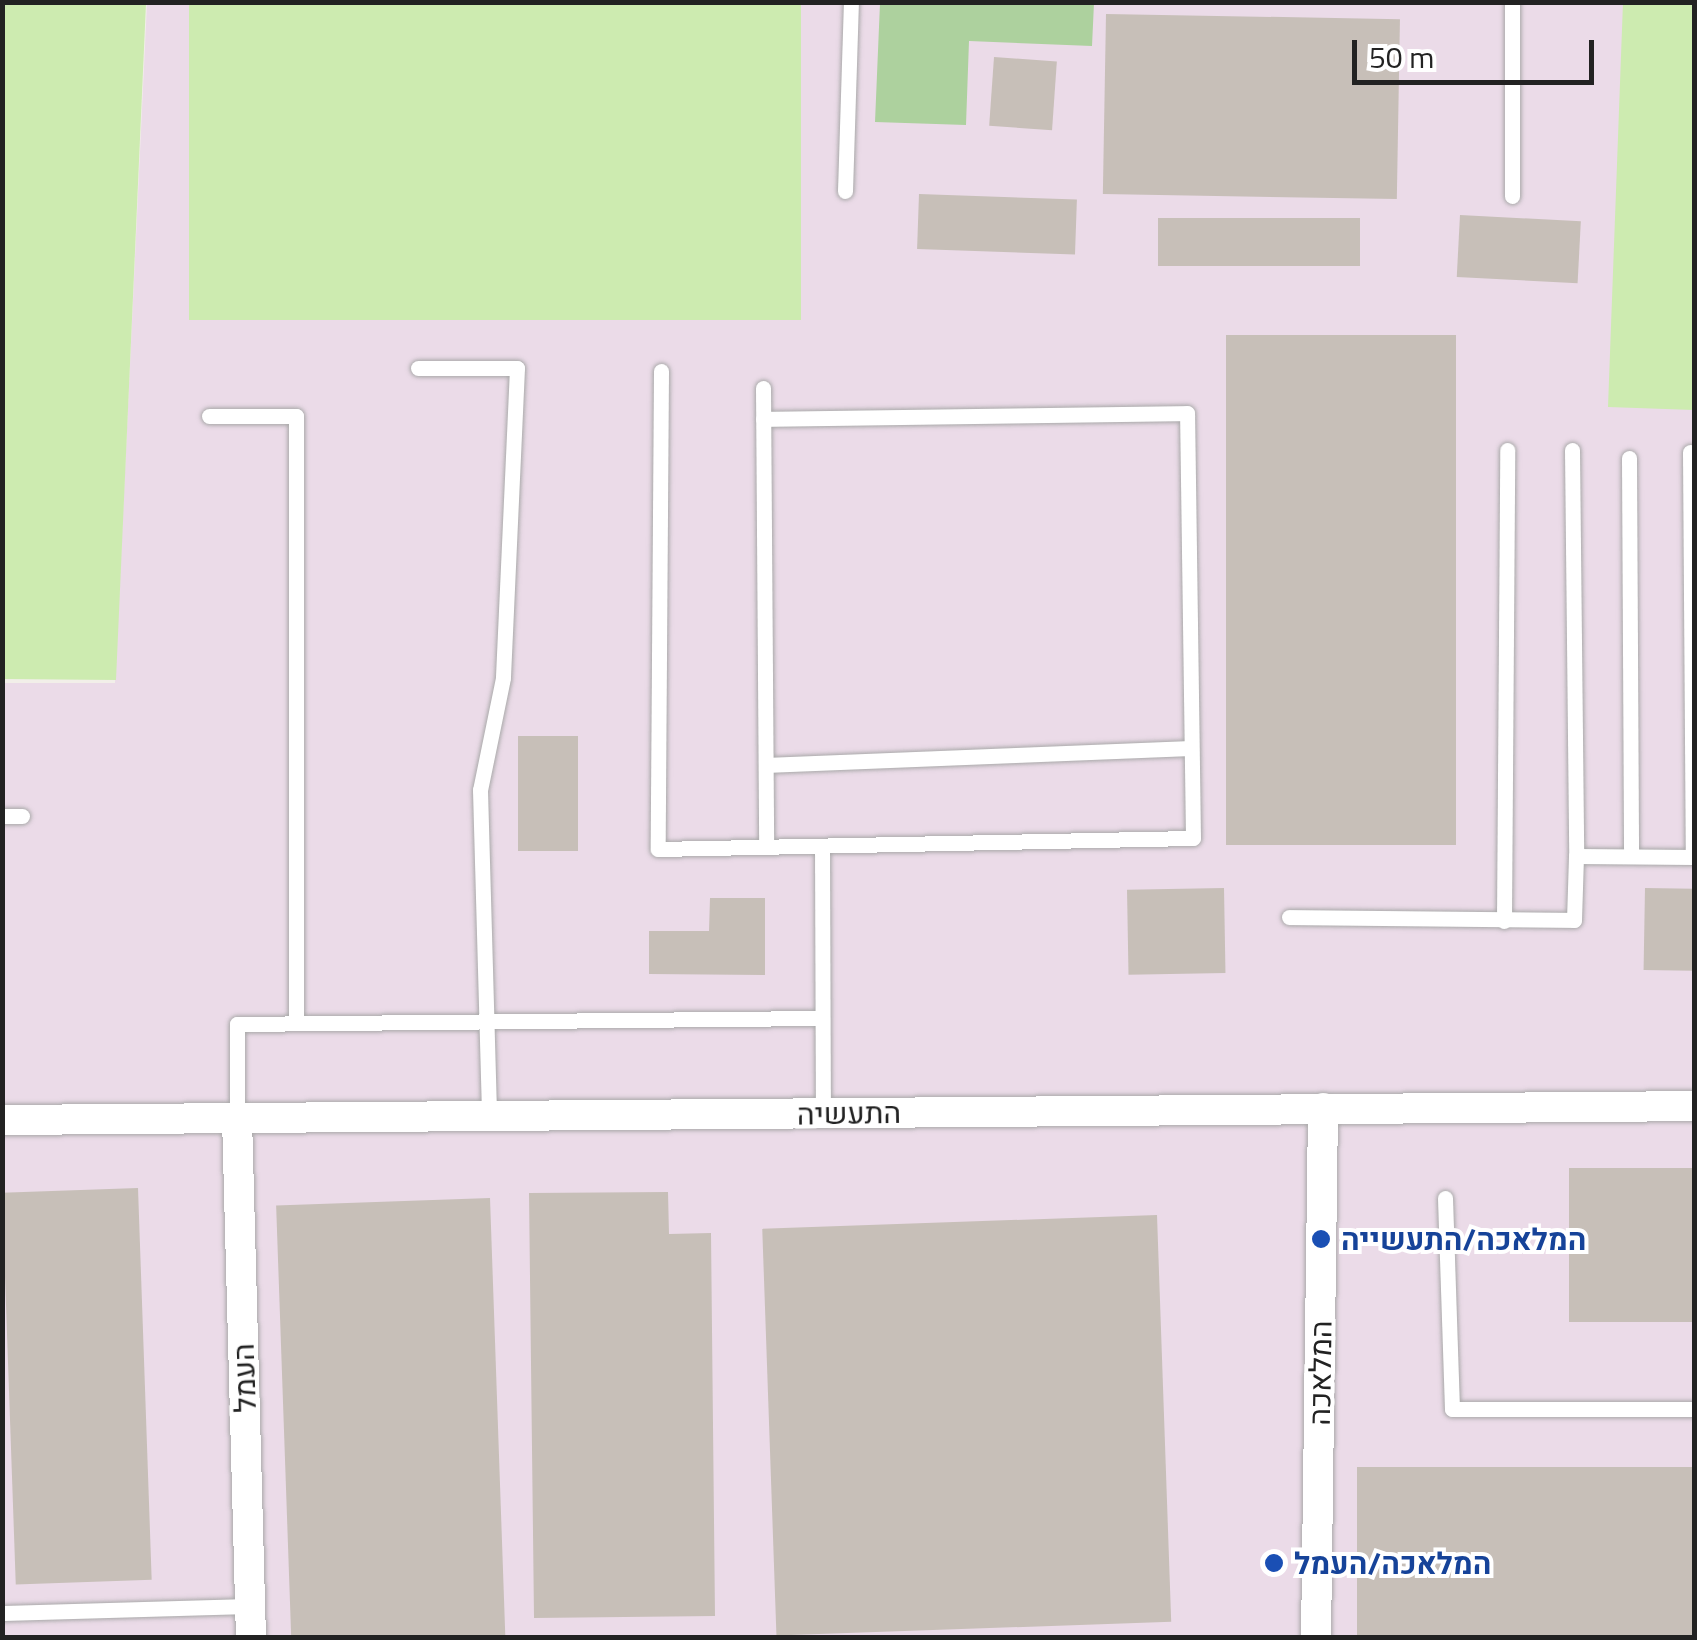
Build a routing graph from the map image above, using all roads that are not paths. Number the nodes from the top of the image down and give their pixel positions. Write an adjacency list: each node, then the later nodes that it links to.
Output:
1 (851, 2): 3 (lane)
2 (1512, 2): 4 (lane)
3 (845, 190)
4 (1512, 196)
5 (418, 368): 26 (lane)
6 (661, 371): 19 (lane)
7 (763, 388): 9 (lane)
8 (208, 416): 27 (lane)
9 (763, 419): 14 (lane); 15 (lane)
10 (1507, 450): 24 (lane)
11 (1572, 450): 20 (lane)
12 (1690, 452): 22 (lane)
13 (1628, 458): 21 (lane)
14 (1190, 748): 15 (lane); 18 (lane)
15 (766, 765): 19 (lane)
16 (2, 816): 17 (lane)
17 (22, 816)
18 (822, 846): 19 (lane); 25 (lane)
19 (766, 847)
20 (1576, 856): 21 (lane); 24 (lane)
21 (1631, 856): 22 (lane)
22 (1694, 857)
23 (1289, 917): 24 (lane)
24 (1504, 921)
25 (822, 1018): 26 (lane); 30 (lane)
26 (489, 1021): 27 (lane); 31 (lane)
27 (296, 1024): 32 (lane)
28 (1694, 1106): 29 (street, התעשיה)
29 (1323, 1108): 30 (street, התעשיה); 39 (street, המלאכה)
30 (823, 1113): 31 (street, התעשיה)
31 (489, 1116): 32 (street, התעשיה)
32 (237, 1118): 33 (street, התעשיה); 36 (street, העמל)
33 (2, 1120)
34 (1444, 1198): 35 (lane)
35 (1694, 1409)
36 (250, 1606): 37 (lane); 38 (street, העמל)
37 (2, 1613)
38 (250, 1638)
39 (1316, 1638)

